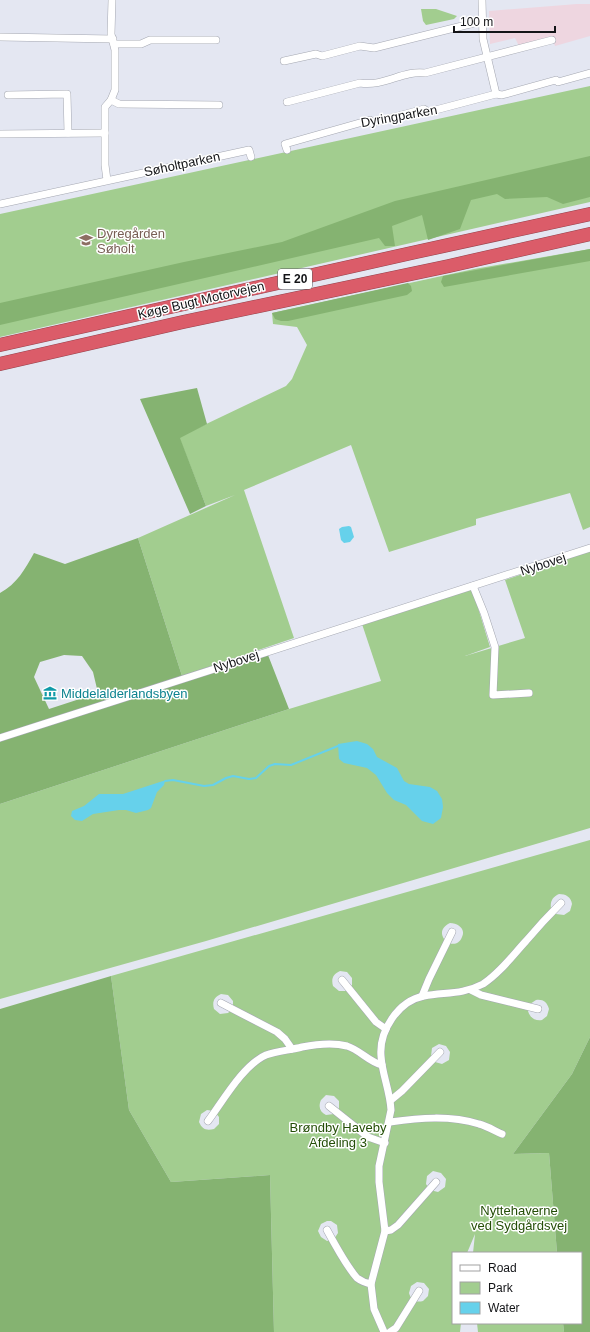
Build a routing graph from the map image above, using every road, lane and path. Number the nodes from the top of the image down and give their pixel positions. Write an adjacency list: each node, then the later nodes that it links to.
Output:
1 (482, 0): 3 (street)
2 (112, 1): 7 (street)
3 (482, 23): 8 (street); 9 (street)
4 (0, 37): 7 (street)
5 (216, 40): 7 (street)
6 (552, 40): 8 (street)
7 (113, 41): 13 (street)
8 (487, 57): 11 (street); 14 (street)
9 (284, 61)
10 (590, 73): 11 (street, Dyringparken)
11 (496, 94): 19 (street, Dyringparken)
12 (8, 95): 16 (street)
13 (111, 100): 15 (street); 17 (street)
14 (287, 102)
15 (219, 105)
16 (68, 133): 17 (street); 18 (street)
17 (105, 133): 21 (street)
18 (0, 134)
19 (286, 150)
20 (251, 157): 21 (street, Søholtparken)
21 (107, 180): 22 (street, Søholtparken)
22 (0, 204)
23 (590, 206): 27 (highway)
24 (590, 214): 27 (highway, Køge Bugt Motorvejen / E 20)
25 (590, 234): 28 (highway, Køge Bugt Motorvejen / E 20)
26 (590, 241): 28 (highway)
27 (416, 252): 29 (highway, Køge Bugt Motorvejen / E 20)
28 (449, 266): 30 (highway, Køge Bugt Motorvejen / E 20)
29 (0, 346)
30 (0, 364)
31 (590, 548): 32 (street, Nybovej)
32 (474, 586): 33 (street); 34 (street, Nybovej)
33 (529, 693)
34 (0, 738)
35 (561, 903): 38 (street)
36 (452, 932): 39 (street)
37 (342, 980): 42 (street)
38 (471, 990): 39 (street); 41 (street)
39 (422, 996): 42 (street)
40 (221, 1004): 43 (street)
41 (538, 1009)
42 (386, 1029): 45 (street)
43 (292, 1049): 45 (street); 48 (street)
44 (440, 1052): 46 (street)
45 (382, 1065): 46 (street)
46 (391, 1100): 49 (street)
47 (329, 1106): 51 (street)
48 (208, 1121)
49 (390, 1122): 50 (street); 51 (street)
50 (502, 1134)
51 (385, 1143): 54 (street)
52 (436, 1182): 54 (street)
53 (327, 1230): 55 (street)
54 (385, 1231): 55 (street)
55 (371, 1284): 57 (street)
56 (419, 1290): 58 (street)
57 (384, 1332)
58 (390, 1332)

